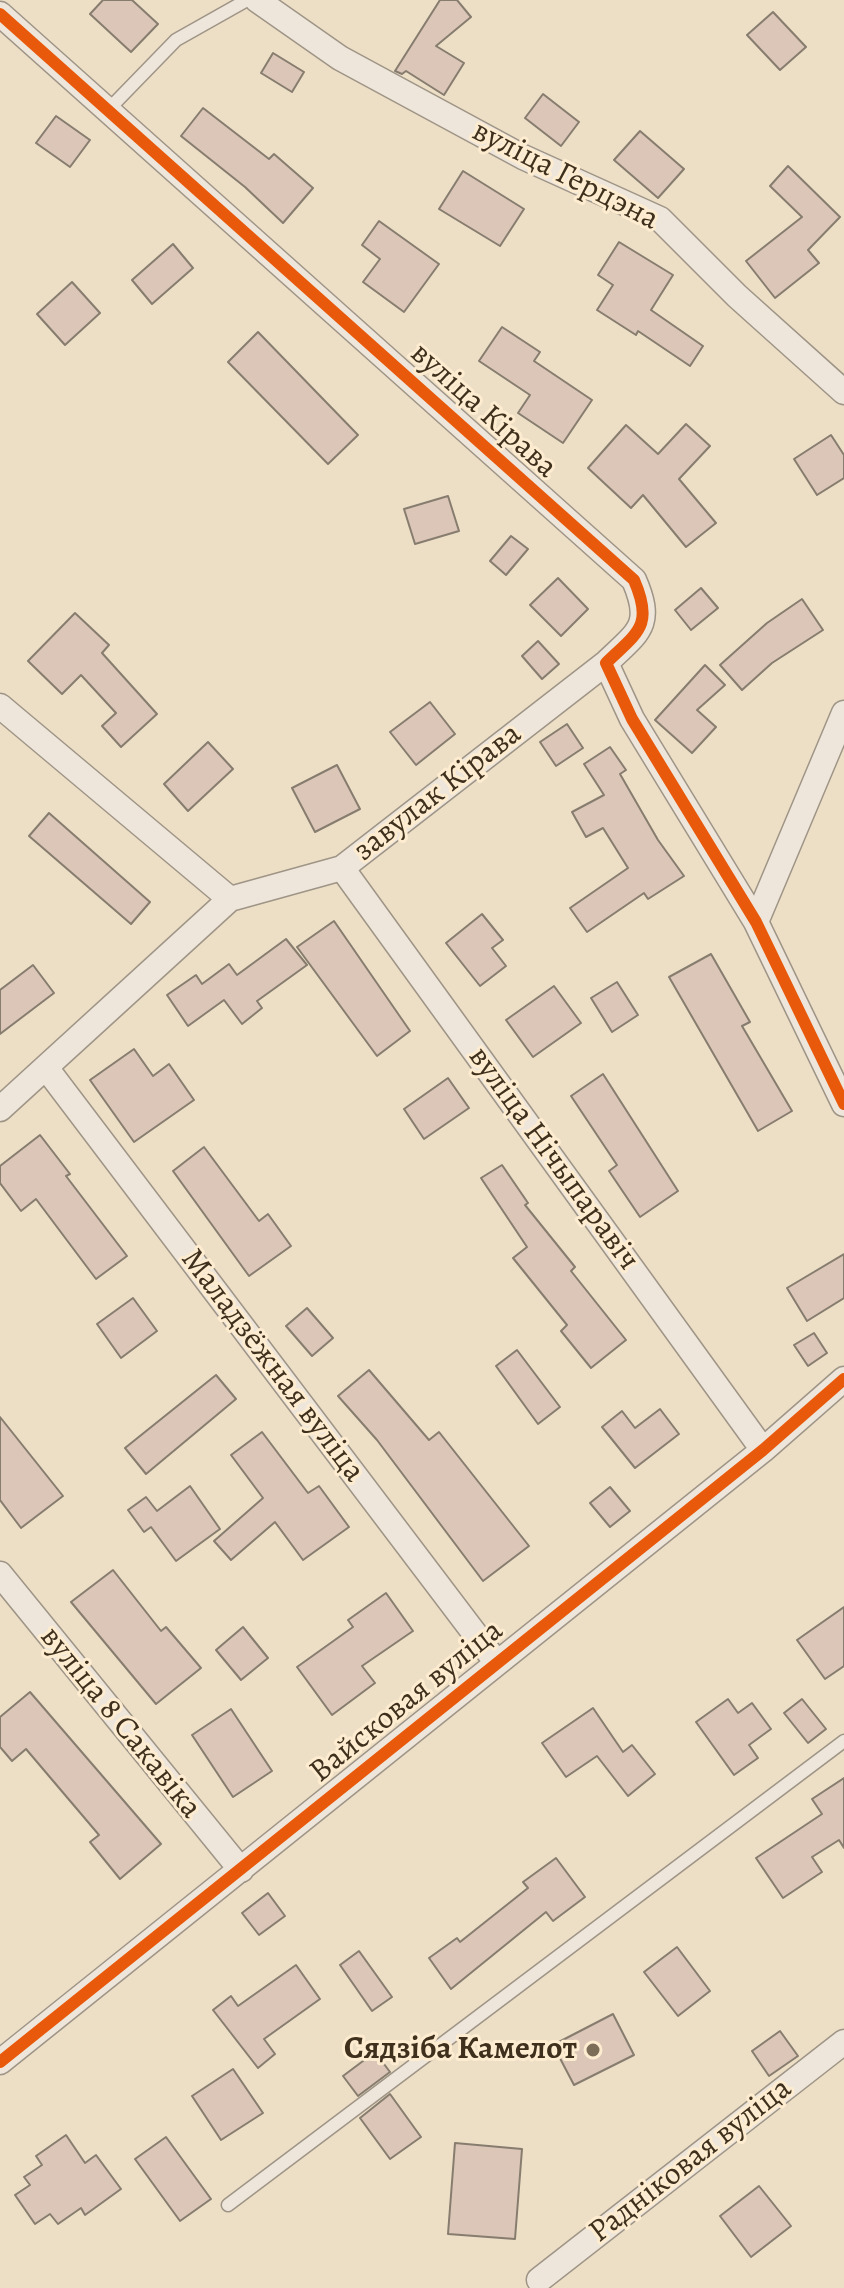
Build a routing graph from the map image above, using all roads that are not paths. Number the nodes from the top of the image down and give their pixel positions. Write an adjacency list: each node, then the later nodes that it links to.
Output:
1 (247, 0): 4 (lane)
2 (257, 0): 5 (street, вуліца Герцэна)
3 (0, 14): 4 (street, вуліца Кірава)
4 (108, 110): 6 (street, вуліца Кірава)
5 (844, 392)
6 (606, 663): 9 (street, завулак Кірава); 11 (street)
7 (0, 706): 10 (street)
8 (844, 713): 11 (street)
9 (342, 868): 10 (street, завулак Кірава); 16 (street, вуліца Нічыпаравіч)
10 (230, 899): 12 (street, завулак Кірава)
11 (756, 922): 13 (street)
12 (47, 1069): 14 (street, завулак Кірава); 18 (street, Маладзёжная вуліца)
13 (844, 1104)
14 (0, 1109)
15 (844, 1379): 16 (street, Вайсковая вуліца)
16 (763, 1450): 18 (street, Вайсковая вуліца)
17 (0, 1574): 20 (street, вуліца 8 Сакавіка)
18 (497, 1663): 20 (street, Вайсковая вуліца)
19 (844, 1741): 23 (lane)
20 (241, 1870): 22 (street, Вайсковая вуліца)
21 (844, 2042): 24 (street, Радніковая вуліца)
22 (0, 2062)
23 (228, 2205)
24 (539, 2280)

